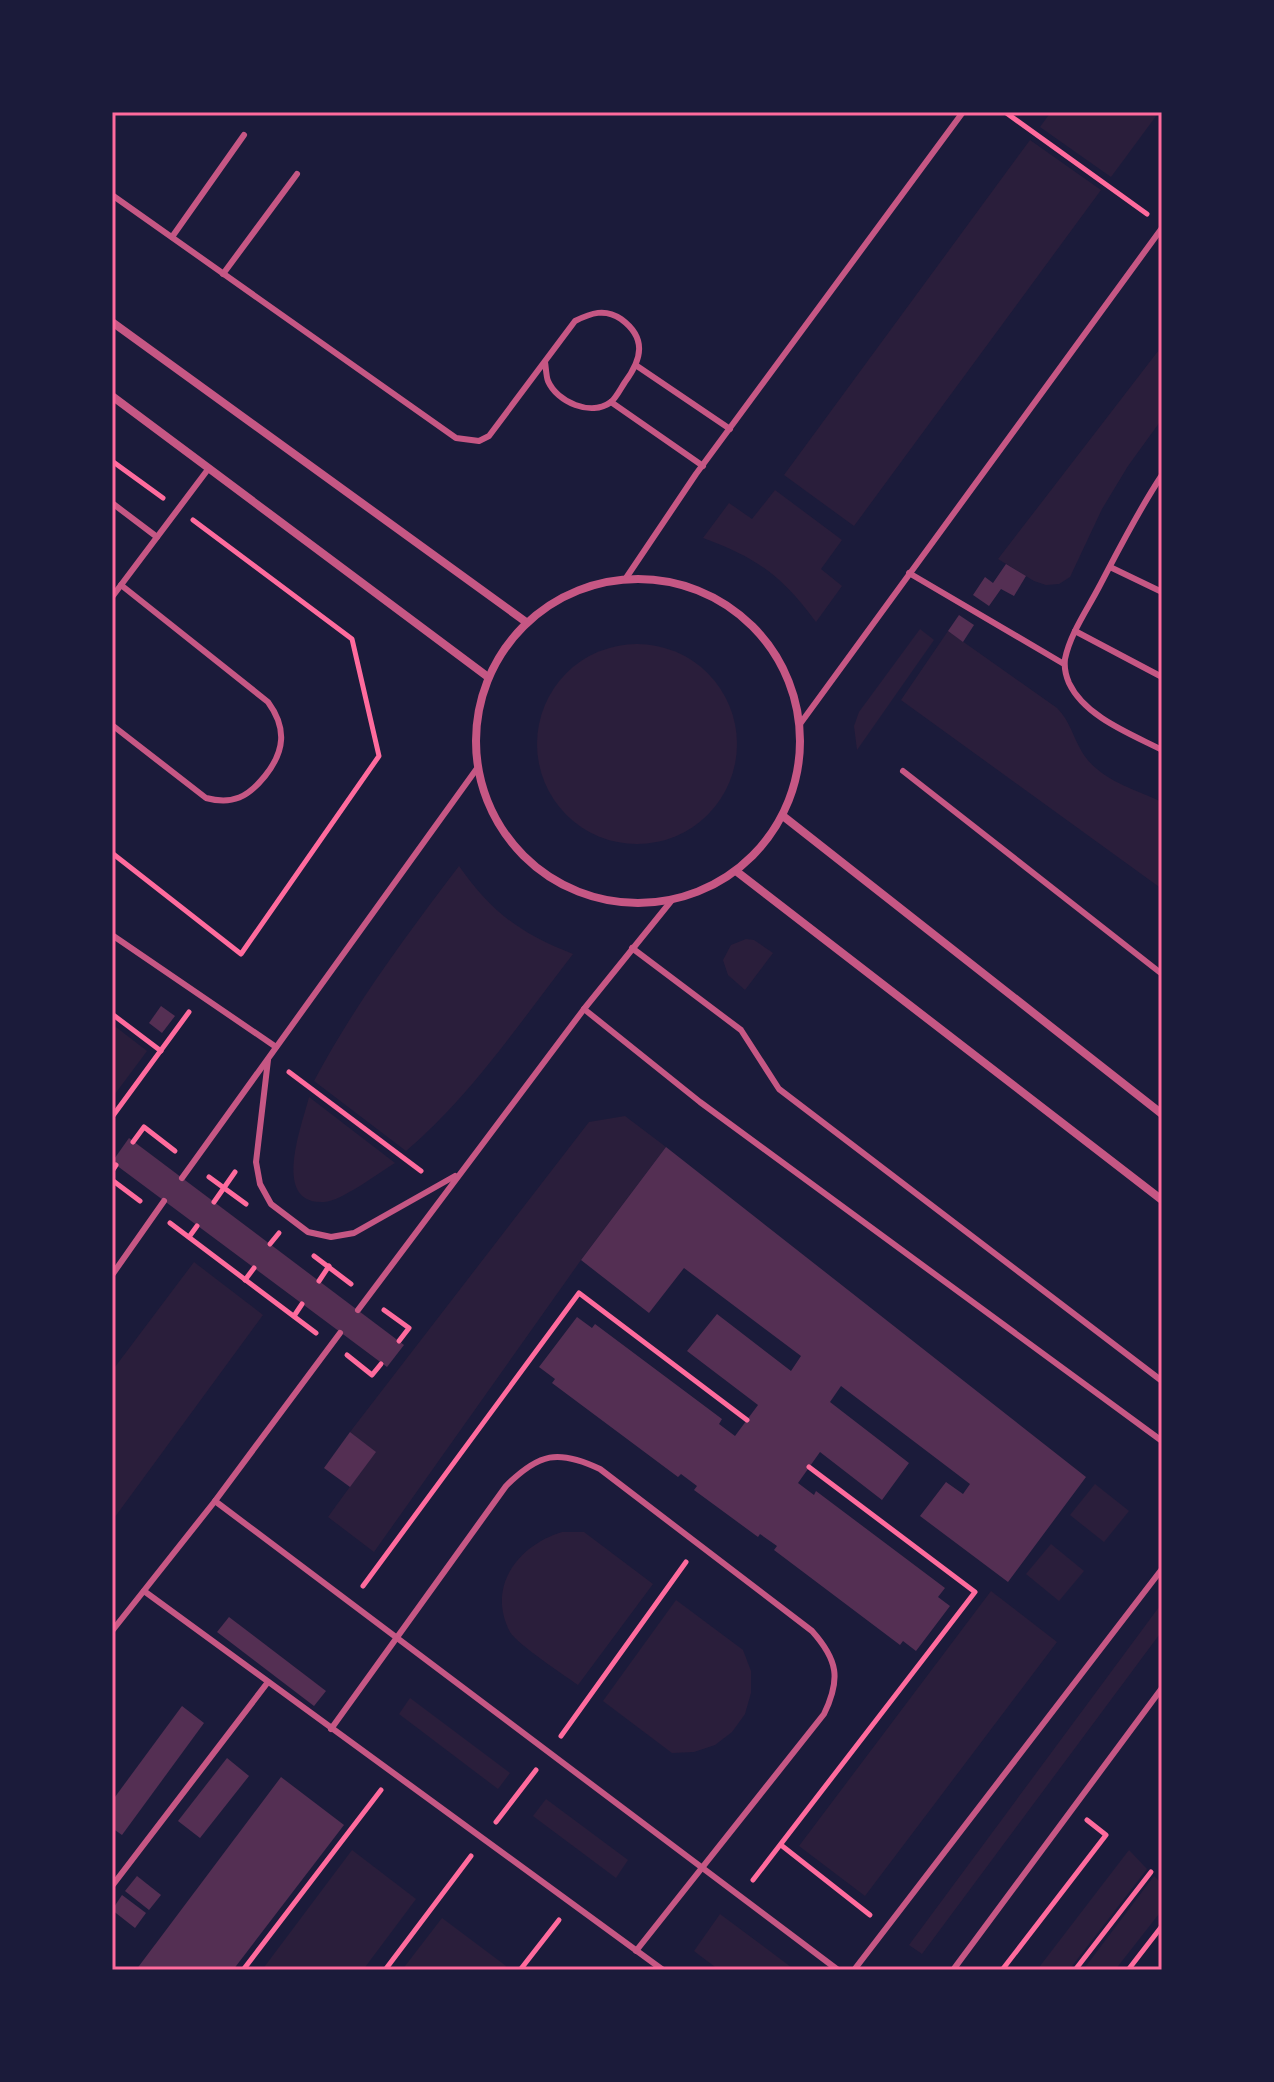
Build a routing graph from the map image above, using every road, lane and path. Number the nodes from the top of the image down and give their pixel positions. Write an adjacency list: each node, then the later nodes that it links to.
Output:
1 (963, 112): 15 (lane)
2 (1005, 112): 6 (path)
3 (244, 135): 8 (lane)
4 (297, 174): 9 (lane)
5 (112, 195): 8 (lane)
6 (1150, 216)
7 (1162, 228): 22 (lane)
8 (172, 237): 9 (lane)
9 (223, 274): 11 (lane)
10 (112, 322): 27 (street)
11 (545, 362): 12 (lane); 14 (lane)
12 (637, 366): 14 (lane); 15 (lane)
13 (112, 396): 17 (street)
14 (611, 402): 16 (lane)
15 (730, 429): 16 (lane)
16 (703, 466): 23 (lane)
17 (209, 468): 20 (lane); 30 (street)
18 (1162, 475): 21 (lane)
19 (112, 503): 20 (lane)
20 (157, 537): 24 (lane)
21 (1110, 567): 25 (lane); 28 (lane)
22 (909, 573): 29 (lane); 32 (lane)
23 (626, 578): 27 (street); 32 (street)
24 (121, 585): 26 (lane); 33 (lane)
25 (1162, 592)
26 (112, 597)
27 (526, 622): 30 (street)
28 (1075, 631): 29 (lane); 31 (lane)
29 (1064, 664): 34 (lane)
30 (488, 677): 35 (street)
31 (1162, 677)
32 (800, 724): 37 (street)
33 (112, 725)
34 (1162, 750)
35 (478, 767): 39 (street); 46 (lane)
36 (903, 771): 42 (lane)
37 (783, 816): 38 (street); 49 (street)
38 (736, 871): 39 (street); 55 (street)
39 (672, 900): 41 (lane)
40 (112, 935): 43 (lane)
41 (632, 948): 44 (lane); 69 (lane)
42 (1162, 974)
43 (201, 995): 46 (lane); 47 (path)
44 (584, 1009): 51 (lane); 71 (lane)
45 (112, 1014): 47 (path)
46 (276, 1047): 48 (lane)
47 (161, 1051): 50 (path)
48 (269, 1057): 52 (lane); 54 (path); 54 (lane)
49 (1162, 1114)
50 (112, 1117)
51 (458, 1175): 54 (lane); 64 (lane)
52 (182, 1178)
53 (112, 1180): 57 (path)
54 (439, 1185)
55 (1162, 1200)
56 (164, 1201): 57 (lane)
57 (156, 1213): 59 (path); 61 (lane)
58 (197, 1226): 59 (path)
59 (189, 1237): 62 (path)
60 (254, 1268): 62 (path)
61 (112, 1275)
62 (245, 1280): 65 (path)
63 (302, 1304): 65 (path)
64 (358, 1310)
65 (294, 1316): 67 (path)
66 (340, 1333): 67 (lane)
67 (332, 1344): 68 (path); 73 (lane)
68 (381, 1364)
69 (1162, 1381)
70 (747, 1420): 76 (path)
71 (1162, 1441)
72 (809, 1467): 84 (path)
73 (215, 1501): 75 (lane); 76 (lane)
74 (1162, 1569): 91 (lane)
75 (144, 1591): 77 (lane); 79 (lane)
76 (350, 1603): 78 (lane)
77 (112, 1631)
78 (395, 1637): 81 (lane); 85 (lane); 85 (lane)
79 (268, 1682): 81 (lane); 87 (lane)
80 (1162, 1688): 83 (lane)
81 (331, 1729): 82 (lane)
82 (394, 1773): 89 (lane); 93 (path)
83 (1073, 1809): 98 (lane); 99 (path)
84 (781, 1845): 88 (path); 91 (path)
85 (701, 1867): 88 (lane); 92 (lane)
86 (1151, 1872): 100 (path)
87 (112, 1886)
88 (739, 1896): 96 (lane)
89 (572, 1903): 92 (lane); 94 (path)
90 (1162, 1926): 101 (path)
91 (887, 1928): 97 (lane)
92 (636, 1951): 95 (lane)
93 (243, 1970)
94 (520, 1970)
95 (663, 1970)
96 (838, 1970)
97 (854, 1970)
98 (953, 1970)
99 (1002, 1970)
100 (1075, 1970)
101 (1128, 1970)

